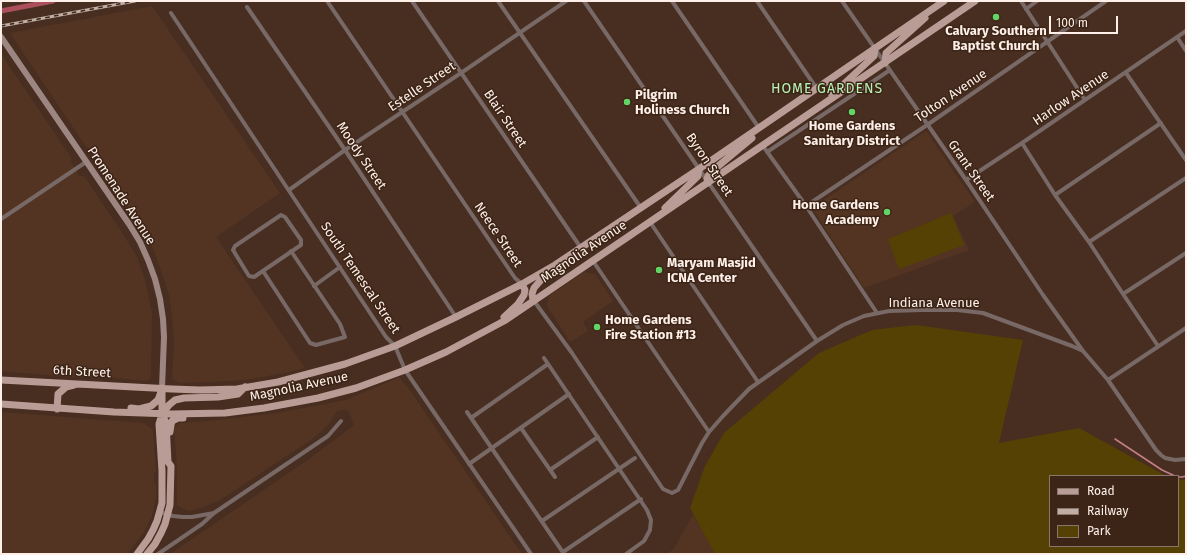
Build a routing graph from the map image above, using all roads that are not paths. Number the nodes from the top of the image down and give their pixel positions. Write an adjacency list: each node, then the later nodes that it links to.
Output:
1 (327, 1): 31 (street, Neece Street)
2 (412, 1): 26 (street, Blair Street)
3 (498, 1): 18 (street)
4 (566, 1): 18 (street, Estelle Street)
5 (584, 1): 40 (street, Byron Street)
6 (672, 1): 34 (street)
7 (757, 1): 28 (street)
8 (842, 1): 22 (street, Grant Street)
9 (944, 1): 22 (main road, Magnolia Avenue); 24 (main road)
10 (976, 1): 24 (main road, Magnolia Avenue)
11 (1020, 1): 15 (street)
12 (1037, 1): 15 (street)
13 (1106, 1): 21 (street, Tolton Avenue)
14 (247, 7): 37 (street, Moody Street)
15 (1026, 9): 21 (street)
16 (171, 13): 44 (street, South Temescal Street)
17 (1186, 31): 20 (street, Harlow Avenue)
18 (520, 33): 26 (street, Estelle Street); 47 (street)
19 (1, 37): 39 (main road, Promenade Avenue)
20 (1177, 37): 23 (street); 27 (street, Harlow Avenue)
21 (1048, 42): 29 (street); 33 (street, Tolton Avenue)
22 (875, 48): 24 (street, Grant Street); 28 (main road, Magnolia Avenue); 30 (main road)
23 (1186, 51)
24 (885, 63): 25 (street, Grant Street); 30 (main road, Magnolia Avenue)
25 (890, 70): 33 (street, Grant Street); 36 (street, Magnolia Avenue)
26 (461, 73): 31 (street, Estelle Street); 51 (street, Blair Street)
27 (1126, 73): 29 (street, Harlow Avenue); 32 (street)
28 (817, 88): 34 (main road, Magnolia Avenue)
29 (1085, 100): 35 (street, Harlow Avenue)
30 (814, 111): 36 (main road, Magnolia Avenue)
31 (402, 112): 37 (street, Estelle Street); 58 (street, Neece Street)
32 (1160, 123): 38 (street); 45 (street)
33 (927, 125): 42 (street, Grant Street); 46 (street, Tolton Avenue)
34 (759, 128): 40 (main road, Magnolia Avenue); 43 (main road)
35 (1022, 143): 42 (street, Harlow Avenue); 45 (street)
36 (765, 149): 43 (main road, Magnolia Avenue); 46 (street)
37 (345, 150): 44 (street, Estelle Street); 63 (street, Moody Street)
38 (1186, 160)
39 (86, 162): 48 (street); 78 (main road, Promenade Avenue)
40 (699, 169): 43 (street, Byron Street); 47 (main road, Magnolia Avenue); 49 (main road)
41 (1186, 178): 50 (street)
42 (966, 180): 69 (street, Grant Street)
43 (708, 183): 49 (main road, Magnolia Avenue); 66 (street, Byron Street)
44 (289, 190): 56 (street, South Temescal Street)
45 (1055, 195): 50 (street)
46 (806, 206): 62 (street)
47 (641, 208): 51 (main road, Magnolia Avenue)
48 (1, 219)
49 (650, 222): 55 (main road, Magnolia Avenue); 75 (street)
50 (1089, 242): 60 (street)
51 (581, 248): 54 (main road, Magnolia Avenue)
52 (291, 251): 57 (street); 57 (street); 59 (street)
53 (1186, 252): 60 (street)
54 (572, 254): 58 (main road, Magnolia Avenue); 61 (main road)
55 (593, 261): 61 (main road, Magnolia Avenue); 89 (street)
56 (340, 267): 59 (street); 67 (street, South Temescal Street)
57 (263, 271): 59 (street)
58 (522, 284): 61 (street, Neece Street); 63 (main road, Magnolia Avenue); 65 (main road)
59 (314, 286)
60 (1123, 294): 68 (street)
61 (534, 300): 65 (main road, Magnolia Avenue); 99 (street, Neece Street)
62 (877, 313): 66 (street, Indiana Avenue); 69 (street, Indiana Avenue)
63 (456, 317): 67 (main road, Magnolia Avenue)
64 (1186, 328): 68 (street)
65 (490, 329): 72 (main road, Magnolia Avenue)
66 (817, 341): 75 (street, Indiana Avenue)
67 (394, 346): 72 (street, South Temescal Street); 77 (main road, Magnolia Avenue)
68 (1158, 346): 74 (street)
69 (1083, 351): 74 (street, Indiana Avenue)
70 (544, 358): 71 (street)
71 (548, 364): 79 (street); 86 (street)
72 (405, 370): 85 (main road, Magnolia Avenue); 94 (street, South Temescal Street)
73 (1, 380): 76 (main road, 6th Street)
74 (1108, 380): 93 (street, Indiana Avenue)
75 (758, 382): 89 (street, Indiana Avenue)
76 (78, 384): 78 (main road, 6th Street); 81 (main road)
77 (245, 387): 78 (main road, Magnolia Avenue); 84 (main road)
78 (162, 388): 82 (main road); 84 (main road)
79 (569, 394): 88 (street); 90 (street)
80 (1, 404): 81 (main road)
81 (57, 409): 82 (main road)
82 (87, 411): 84 (main road)
83 (467, 412): 86 (street)
84 (162, 414): 85 (main road, Magnolia Avenue); 95 (main road); 101 (main road)
85 (211, 414): 95 (main road)
86 (471, 418): 91 (street)
87 (341, 421): 102 (street)
88 (521, 428): 91 (street); 97 (street)
89 (709, 432): 99 (street, Indiana Avenue)
90 (598, 437): 96 (street); 97 (street)
91 (492, 448): 94 (street); 104 (street)
92 (635, 458): 96 (street)
93 (1186, 459)
94 (470, 464): 109 (street, South Temescal Street)
95 (171, 466): 103 (main road)
96 (619, 468): 100 (street); 104 (street)
97 (550, 470): 98 (street)
98 (555, 477)
99 (672, 493)
100 (641, 499): 105 (street); 110 (street)
101 (159, 512): 103 (street); 106 (main road)
102 (214, 513): 103 (street); 108 (street)
103 (168, 514): 107 (main road)
104 (542, 521): 105 (street)
105 (564, 553)
106 (137, 554)
107 (147, 554)
108 (158, 554)
109 (531, 554)
110 (626, 554)

